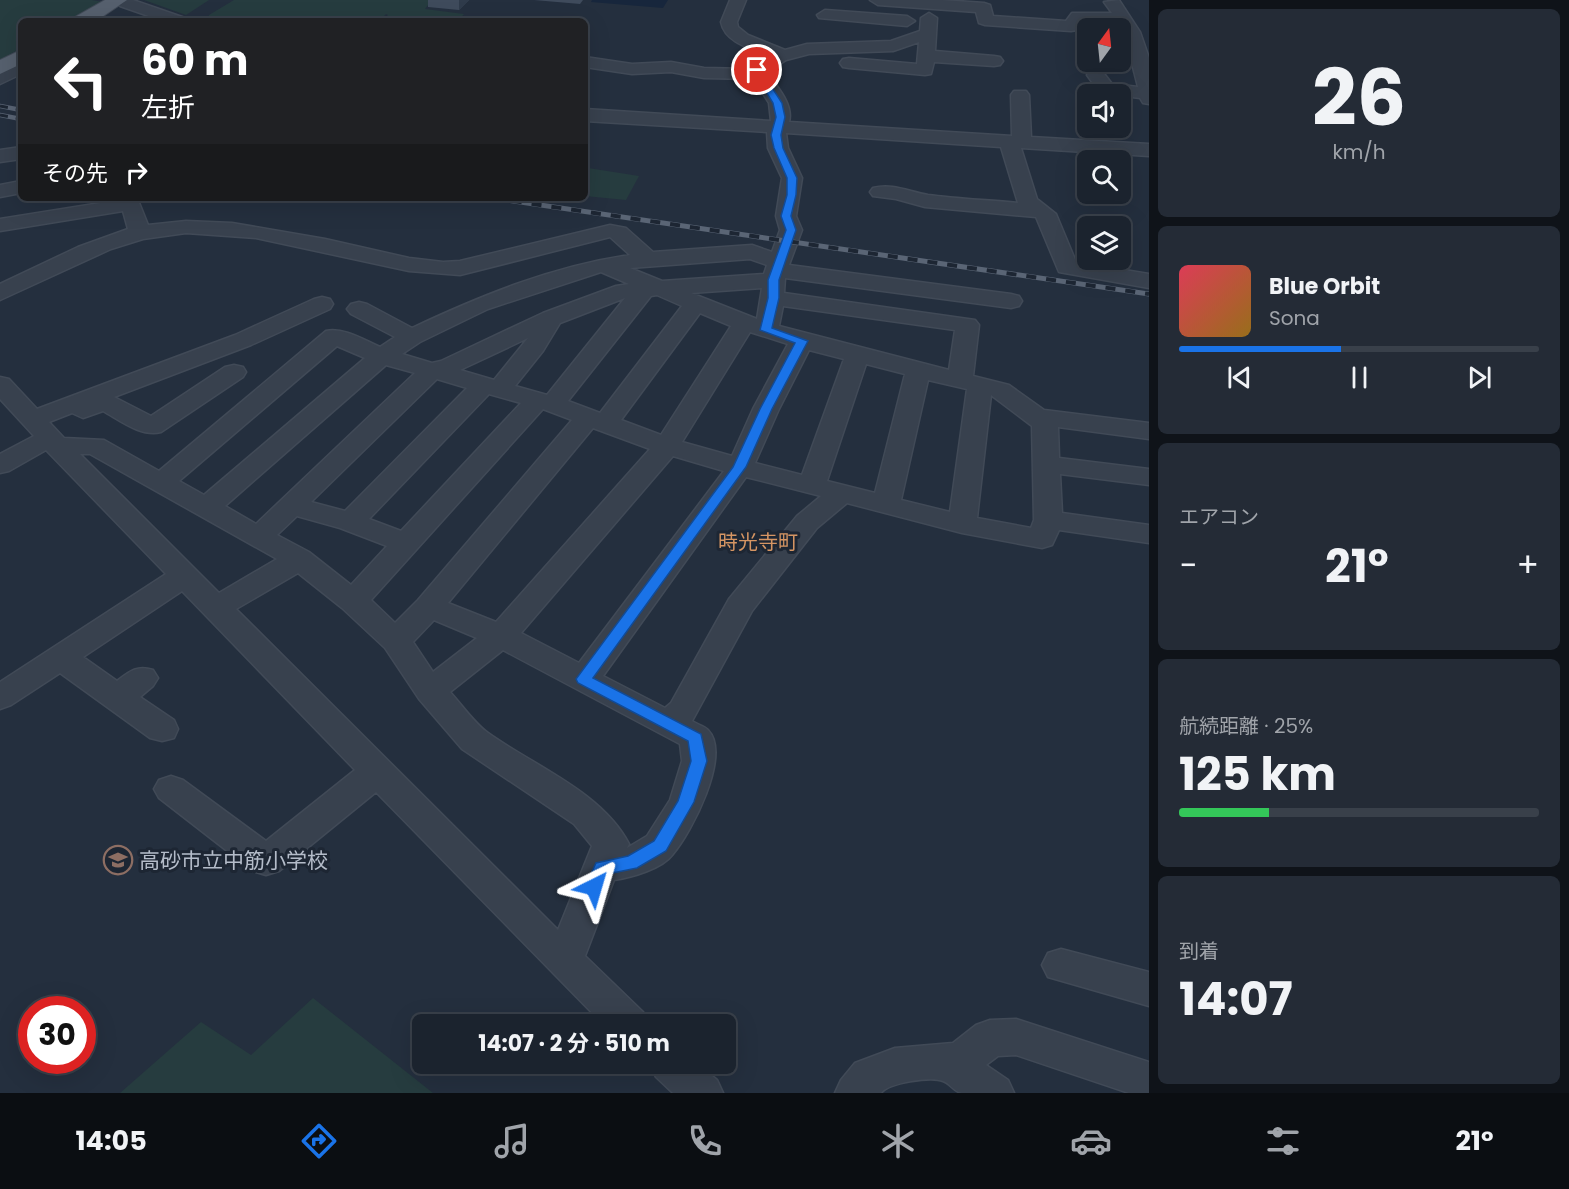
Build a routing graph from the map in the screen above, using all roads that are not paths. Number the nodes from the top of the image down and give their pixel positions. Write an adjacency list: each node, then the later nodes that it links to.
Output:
1 (738, 0): 13 (street)
2 (878, 0): 5 (street)
3 (1111, 0): 7 (street)
4 (122, 2): 8 (main road); 9 (street)
5 (931, 4): 10 (street); 11 (street)
6 (825, 15): 11 (street)
7 (1122, 17): 10 (street); 12 (street)
8 (88, 18)
9 (169, 18)
10 (1007, 22): 14 (street)
11 (928, 29): 13 (street); 14 (street)
12 (1140, 33): 18 (street)
13 (783, 55): 21 (street)
14 (926, 56): 17 (street)
15 (18, 58): 19 (main road)
16 (588, 62): 21 (street)
17 (844, 62)
18 (1146, 66): 27 (street)
19 (0, 68)
20 (18, 68): 23 (street)
21 (759, 74): 29 (street)
22 (1096, 75): 27 (street)
23 (0, 79)
24 (0, 83): 25 (street)
25 (18, 86)
26 (1020, 95): 30 (street)
27 (1148, 96)
28 (588, 115): 29 (street)
29 (778, 127): 30 (street); 44 (street)
30 (1016, 142): 31 (street); 38 (street)
31 (1149, 150)
32 (18, 153): 33 (street)
33 (0, 156)
34 (18, 188): 35 (street)
35 (0, 191)
36 (880, 192): 38 (street)
37 (109, 203): 39 (street); 40 (street)
38 (1041, 211): 45 (street)
39 (0, 225)
40 (140, 233): 43 (street); 47 (street)
41 (648, 259): 42 (street); 43 (street); 44 (street)
42 (603, 266): 46 (street); 51 (street)
43 (439, 269): 51 (street)
44 (776, 278): 46 (street); 48 (street); 54 (street); 62 (street)
45 (1149, 281)
46 (652, 289): 49 (street); 53 (street); 65 (street)
47 (0, 293)
48 (1011, 301)
49 (696, 303): 54 (street); 67 (street)
50 (322, 304): 69 (street)
51 (480, 304): 55 (street)
52 (359, 309): 55 (street)
53 (551, 318): 59 (street); 64 (street)
54 (755, 326): 56 (street); 70 (street)
55 (411, 337): 57 (street)
56 (802, 341): 58 (street); 73 (street)
57 (382, 356): 59 (street); 75 (street); 80 (street)
58 (857, 356): 60 (street); 76 (street)
59 (432, 370): 64 (street); 78 (street)
60 (918, 371): 62 (street); 79 (street)
61 (234, 372): 69 (street)
62 (970, 383): 66 (street); 83 (street)
63 (0, 384): 69 (street)
64 (492, 387): 65 (street); 82 (street)
65 (545, 402): 67 (street); 86 (street)
66 (1038, 417): 68 (street); 71 (street)
67 (598, 419): 70 (street); 91 (street)
68 (1149, 431)
69 (46, 433): 72 (street); 75 (street); 88 (street)
70 (667, 446): 73 (street); 92 (street)
71 (1046, 464): 74 (street); 81 (street)
72 (0, 465)
73 (740, 467): 76 (street); 95 (street)
74 (1149, 477)
75 (161, 483): 80 (street)
76 (812, 486): 77 (street)
77 (842, 494): 79 (street); 98 (street)
78 (291, 505): 82 (street); 85 (street)
79 (886, 506): 83 (street)
80 (207, 507): 85 (street)
81 (1048, 520): 83 (street); 84 (street)
82 (350, 522): 86 (street)
83 (962, 524)
84 (1149, 534)
85 (259, 537): 87 (street)
86 (405, 543): 89 (street)
87 (299, 559): 89 (street); 90 (street)
88 (186, 575): 90 (street); 94 (street)
89 (353, 601): 93 (street)
90 (217, 607): 100 (street)
91 (429, 607): 92 (street); 93 (street)
92 (501, 636): 95 (street); 96 (street)
93 (396, 641): 96 (street)
94 (60, 657): 97 (street); 99 (street)
95 (584, 679): 98 (street)
96 (430, 690): 102 (street)
97 (0, 697)
98 (668, 724): 102 (street)
99 (162, 729)
100 (378, 771): 101 (street); 103 (street)
101 (171, 789)
102 (602, 868): 103 (street)
103 (564, 961): 106 (street)
104 (1061, 965): 105 (street)
105 (1149, 989)
106 (619, 1014)
107 (949, 1062): 108 (street); 109 (street); 110 (street)
108 (1149, 1081)
109 (856, 1093)
110 (993, 1093)

